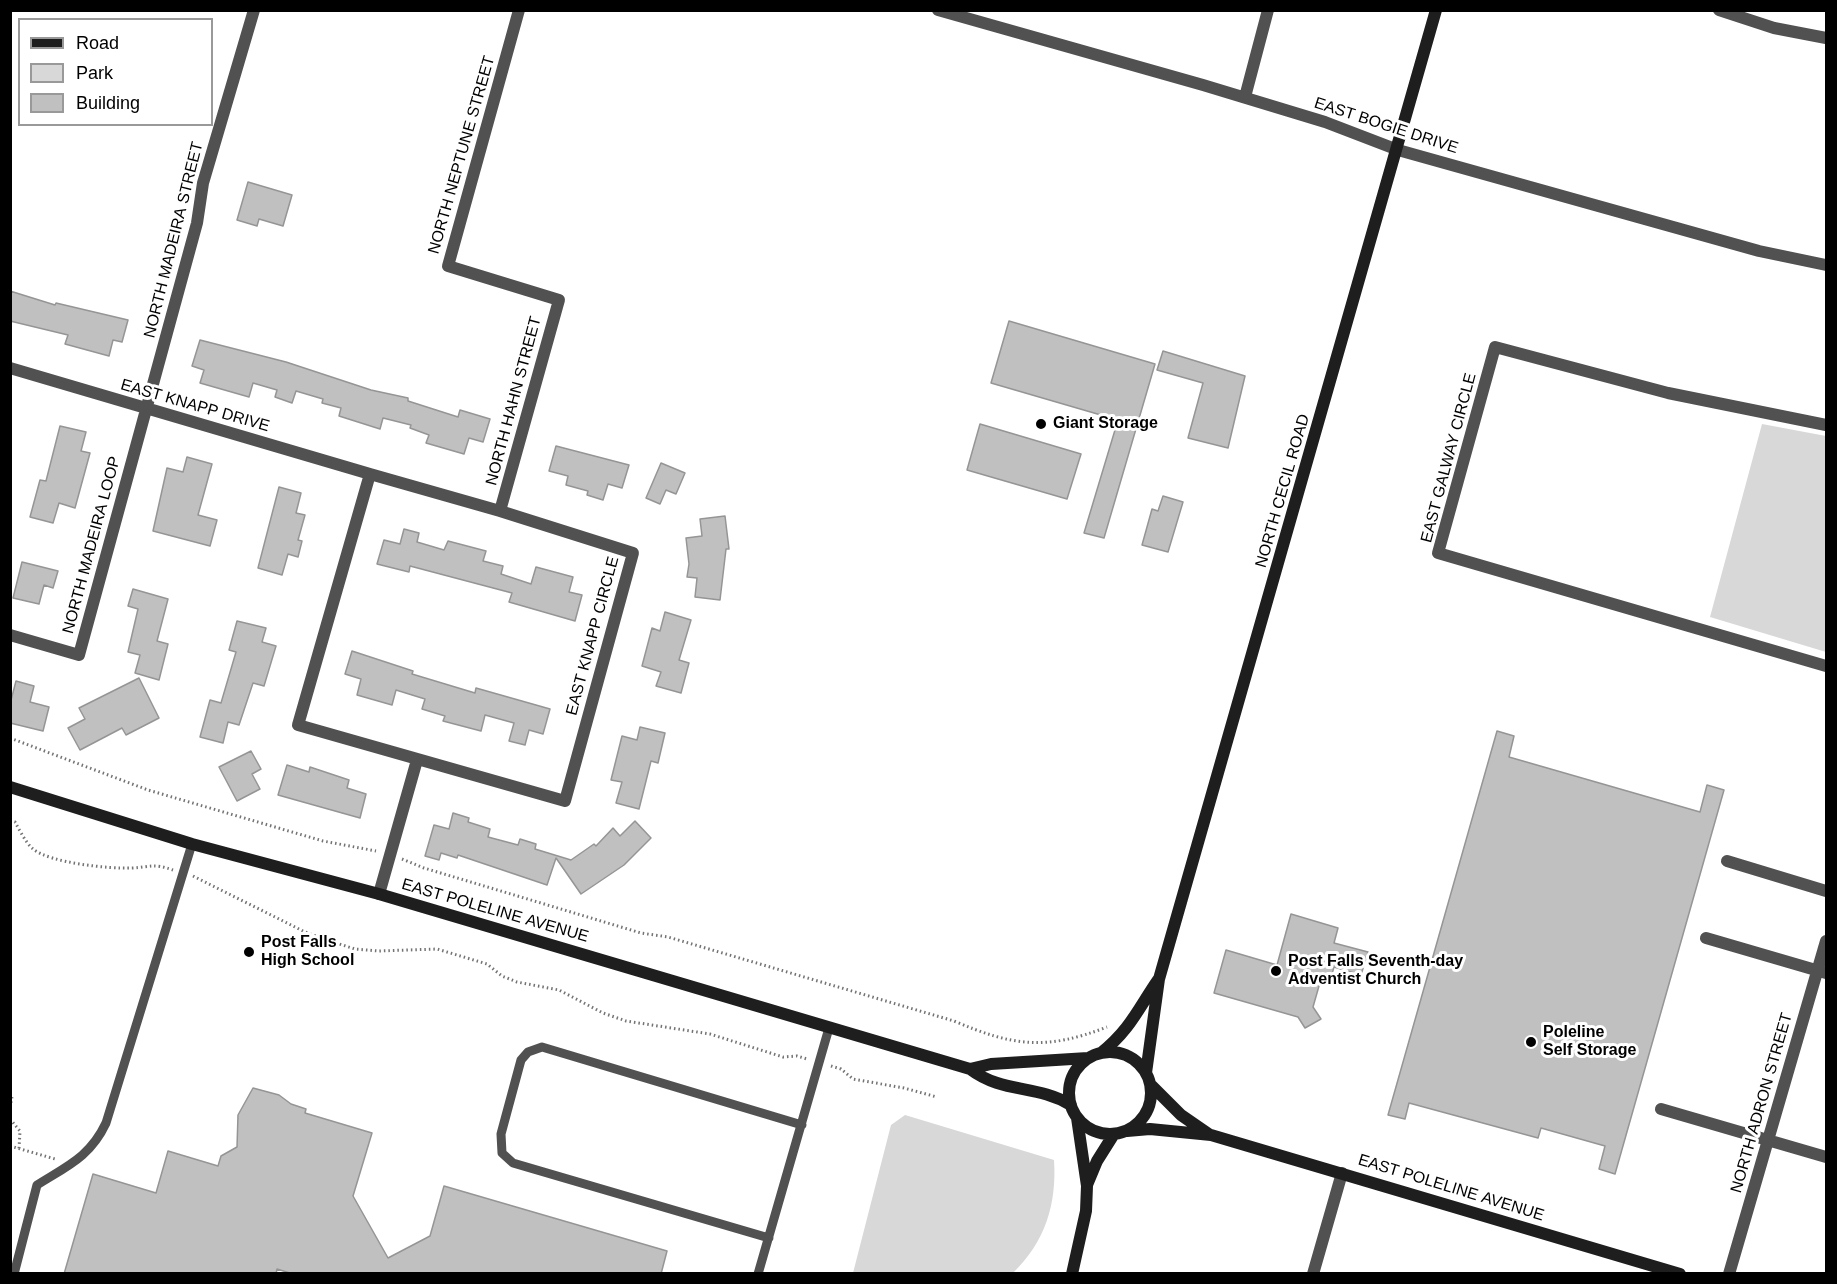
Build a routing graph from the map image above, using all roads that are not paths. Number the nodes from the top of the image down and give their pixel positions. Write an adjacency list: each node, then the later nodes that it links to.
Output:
1 (254, 10): 13 (street, NORTH MADEIRA STREET)
2 (519, 10): 11 (street, NORTH NEPTUNE STREET)
3 (938, 10): 8 (street, EAST BOGIE DRIVE)
4 (1268, 10): 8 (street)
5 (1436, 10): 9 (main road, NORTH CECIL ROAD)
6 (1719, 10): 7 (street)
7 (1827, 38)
8 (1245, 97): 9 (street, EAST BOGIE DRIVE)
9 (1398, 150): 10 (street, EAST BOGIE DRIVE); 28 (main road, NORTH CECIL ROAD)
10 (1827, 265)
11 (560, 300): 16 (street, NORTH HAHN STREET)
12 (10, 368): 13 (street, EAST KNAPP DRIVE)
13 (146, 410): 15 (street, EAST KNAPP DRIVE); 17 (street, NORTH MADEIRA LOOP)
14 (1827, 425): 18 (street, EAST GALWAY CIRCLE)
15 (370, 474): 16 (street, EAST KNAPP CIRCLE); 19 (street, EAST KNAPP CIRCLE)
16 (500, 511): 19 (street, EAST KNAPP CIRCLE)
17 (10, 635)
18 (1827, 666)
19 (417, 759): 24 (street)
20 (10, 787): 21 (main road, EAST POLELINE AVENUE)
21 (192, 844): 24 (main road, EAST POLELINE AVENUE); 47 (lane)
22 (1727, 861): 23 (street)
23 (1827, 891)
24 (379, 894): 29 (main road, EAST POLELINE AVENUE)
25 (1706, 938): 27 (street)
26 (1827, 941): 27 (street, NORTH ADRON STREET)
27 (1822, 972): 42 (street, NORTH ADRON STREET)
28 (1159, 979): 30 (main road, NORTH CECIL ROAD); 33 (main road, NORTH CECIL ROAD)
29 (829, 1028): 32 (main road, EAST POLELINE AVENUE); 38 (lane)
30 (1101, 1053): 31 (main road); 33 (main road)
31 (1088, 1058): 32 (main road, EAST POLELINE AVENUE); 35 (main road)
32 (970, 1069): 35 (main road, EAST POLELINE AVENUE)
33 (1146, 1073): 34 (main road)
34 (1151, 1085): 39 (main road); 41 (main road, EAST POLELINE AVENUE)
35 (1071, 1105): 37 (main road)
36 (1661, 1109): 42 (street)
37 (1077, 1118): 40 (main road); 45 (main road)
38 (802, 1125): 46 (lane); 46 (lane)
39 (1127, 1131): 40 (main road); 41 (main road, EAST POLELINE AVENUE)
40 (1114, 1134): 45 (main road)
41 (1211, 1136): 44 (main road, EAST POLELINE AVENUE)
42 (1768, 1140): 43 (street); 52 (street, NORTH ADRON STREET)
43 (1827, 1157)
44 (1342, 1173): 50 (street); 51 (main road, EAST POLELINE AVENUE)
45 (1087, 1186): 49 (main road)
46 (769, 1238): 48 (lane)
47 (14, 1274)
48 (758, 1274)
49 (1072, 1274)
50 (1312, 1274)
51 (1680, 1274)
52 (1729, 1274)

